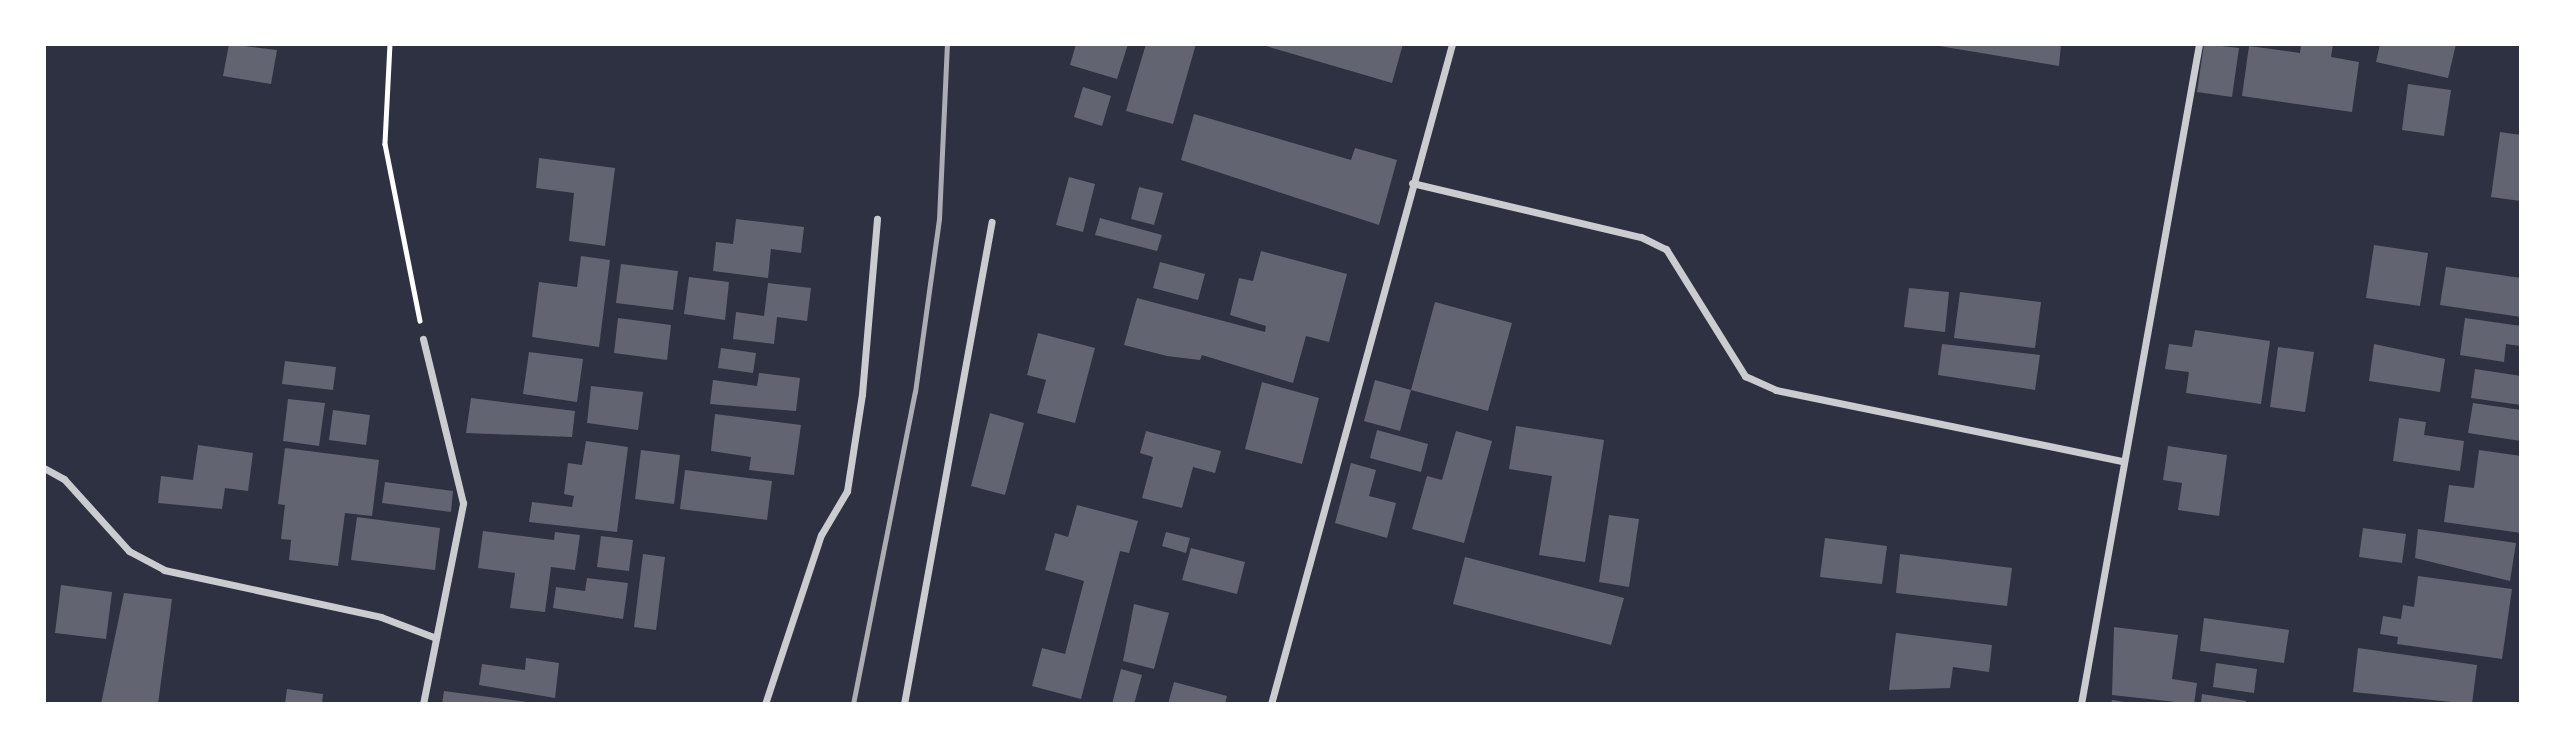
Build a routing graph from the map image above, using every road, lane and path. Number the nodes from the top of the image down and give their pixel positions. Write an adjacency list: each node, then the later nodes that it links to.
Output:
1 (390, 44): 7 (path)
2 (1452, 44): 4 (street)
3 (2199, 44): 8 (street)
4 (1412, 183): 8 (street); 14 (street)
5 (877, 219): 12 (street)
6 (992, 222): 13 (street)
7 (424, 339): 10 (street)
8 (2122, 461): 15 (street)
9 (44, 468): 10 (street)
10 (436, 638): 11 (street)
11 (423, 704)
12 (765, 704)
13 (904, 704)
14 (1271, 704)
15 (2081, 704)

